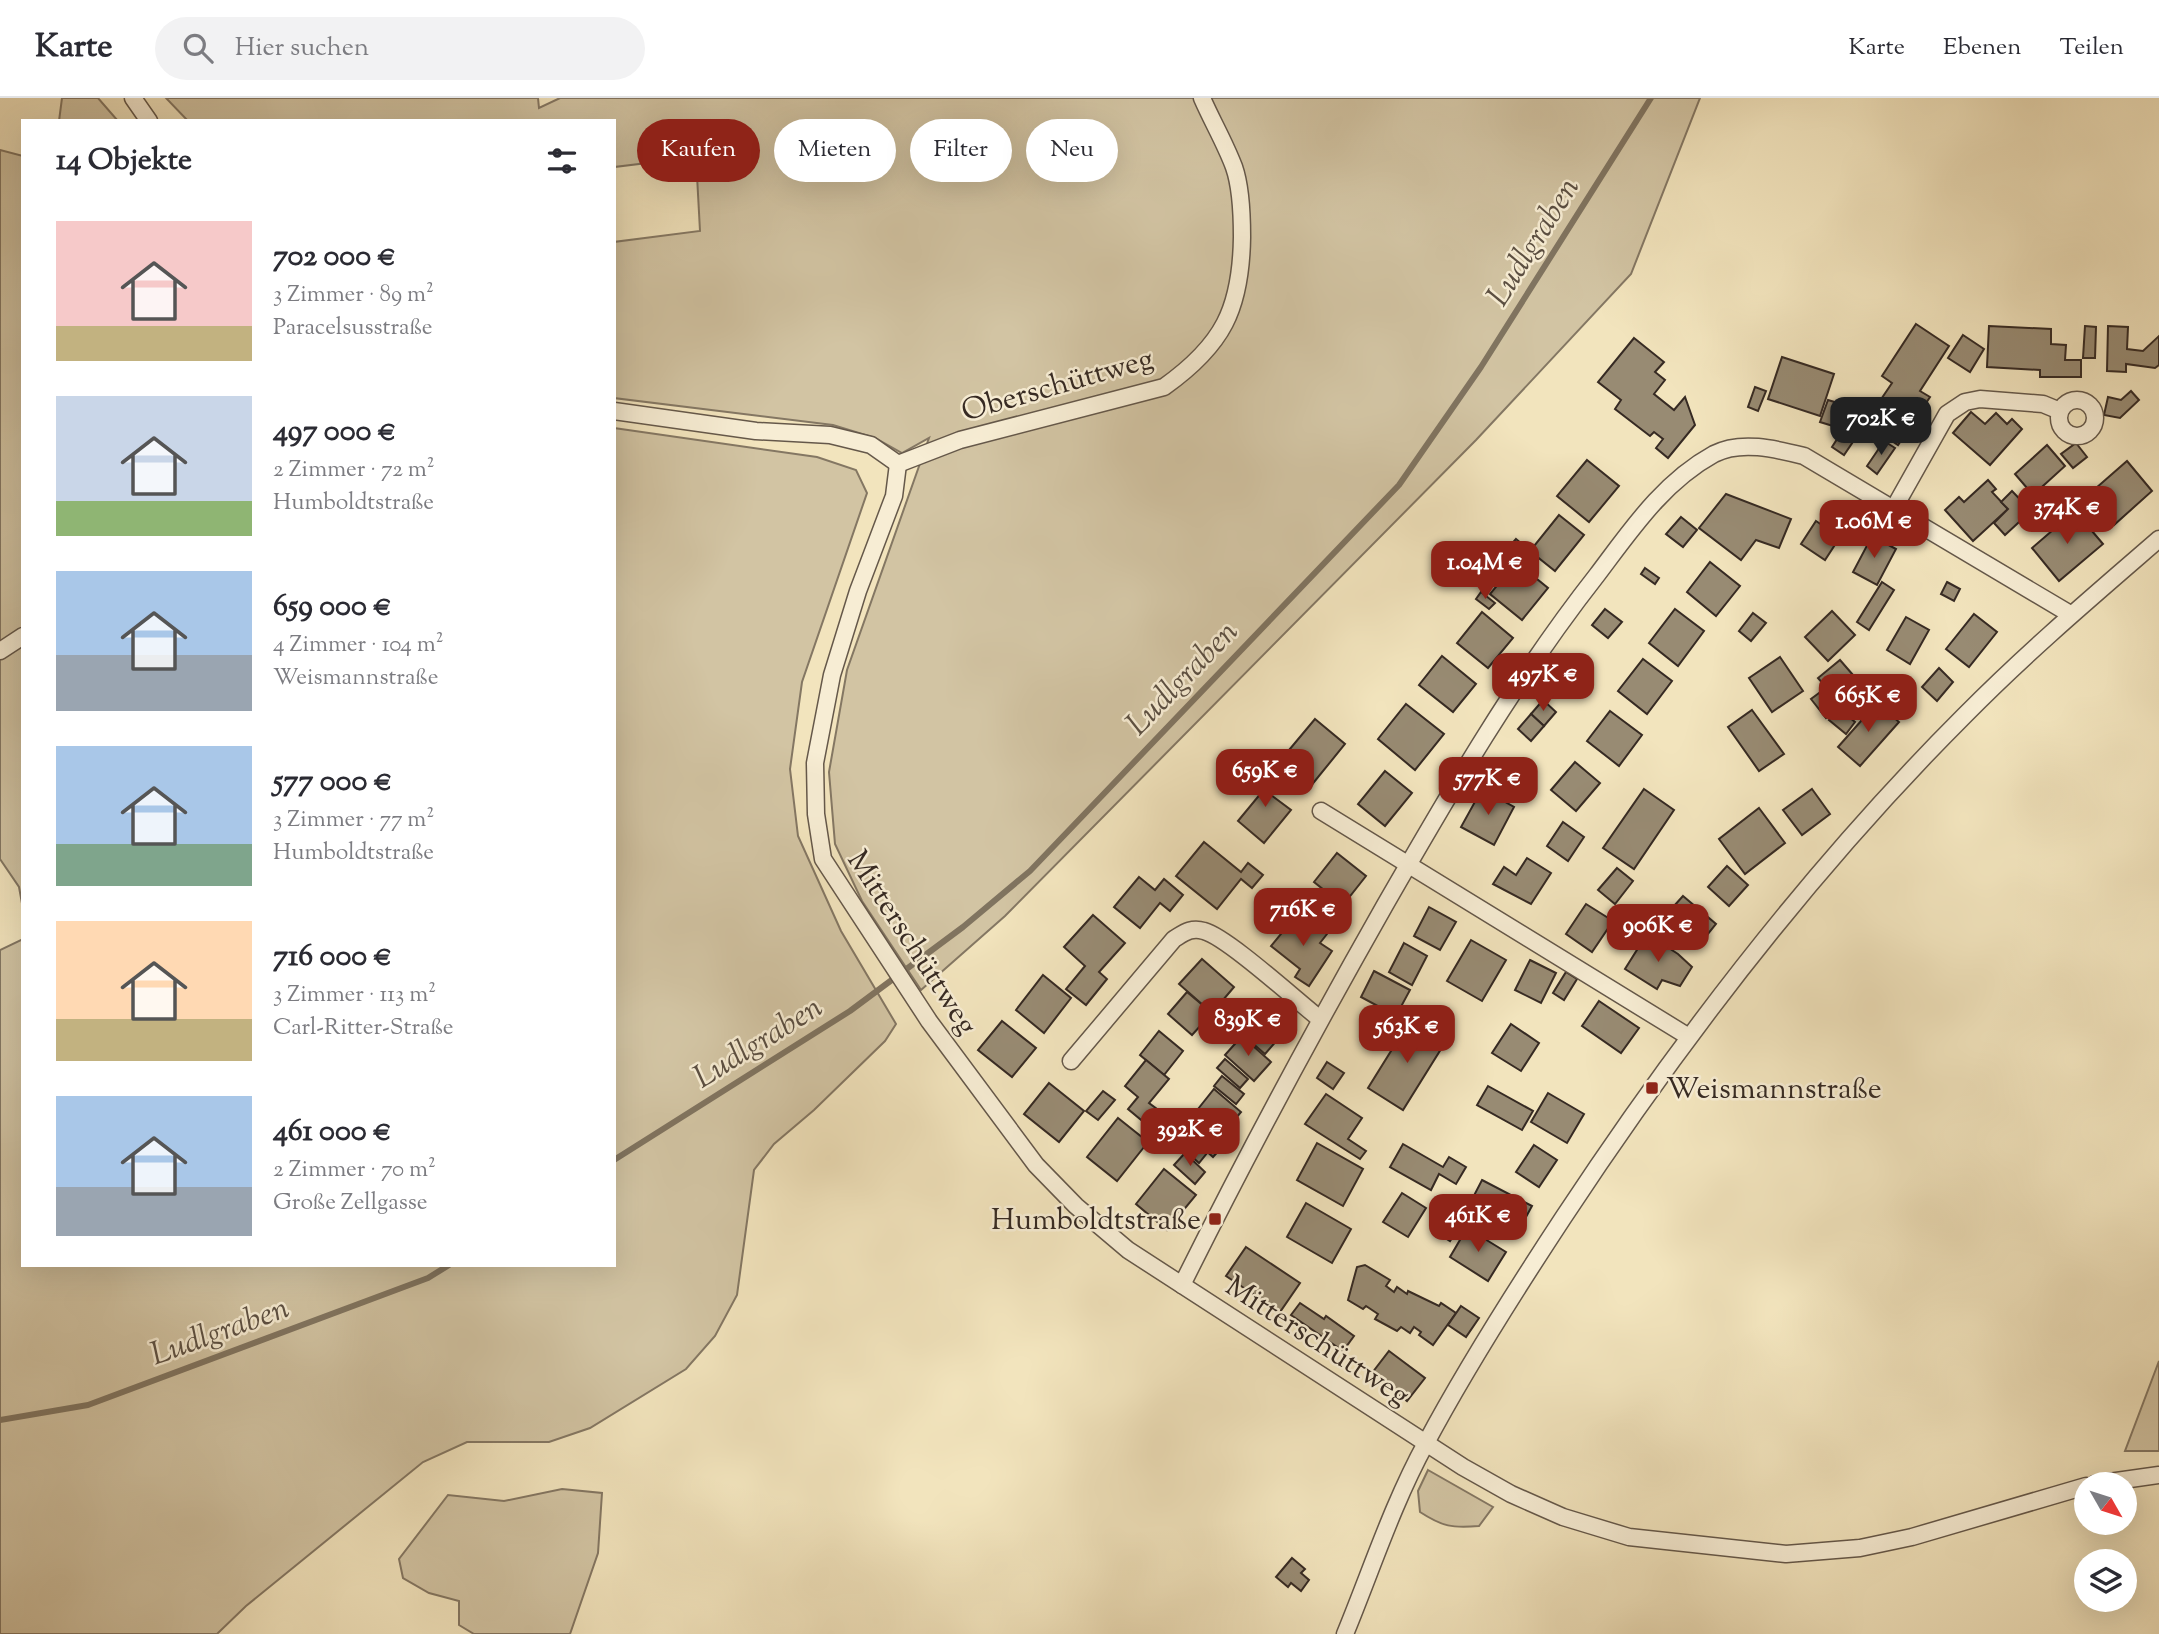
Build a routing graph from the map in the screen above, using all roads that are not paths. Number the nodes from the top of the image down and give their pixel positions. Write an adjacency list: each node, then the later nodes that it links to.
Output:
1 (133, 98): 3 (street)
2 (1202, 98): 6 (street, Oberschüttweg)
3 (148, 119)
4 (616, 411): 6 (street)
5 (2060, 411): 7 (street)
6 (898, 464): 17 (street, Mitterschüttweg)
7 (1893, 510): 9 (street); 13 (street)
8 (2159, 540): 9 (street)
9 (2070, 614): 15 (street)
10 (21, 637): 11 (street)
11 (0, 651)
12 (1321, 811): 13 (street)
13 (1408, 866): 14 (street); 15 (street)
14 (1320, 1019): 16 (street); 17 (street)
15 (1689, 1037): 18 (street)
16 (1070, 1061)
17 (1182, 1285): 18 (street, Mitterschüttweg)
18 (1425, 1443): 21 (street, Mitterschüttweg); 22 (street)
19 (2159, 1475): 20 (street)
20 (2137, 1478)
21 (2074, 1490)
22 (1345, 1634)

